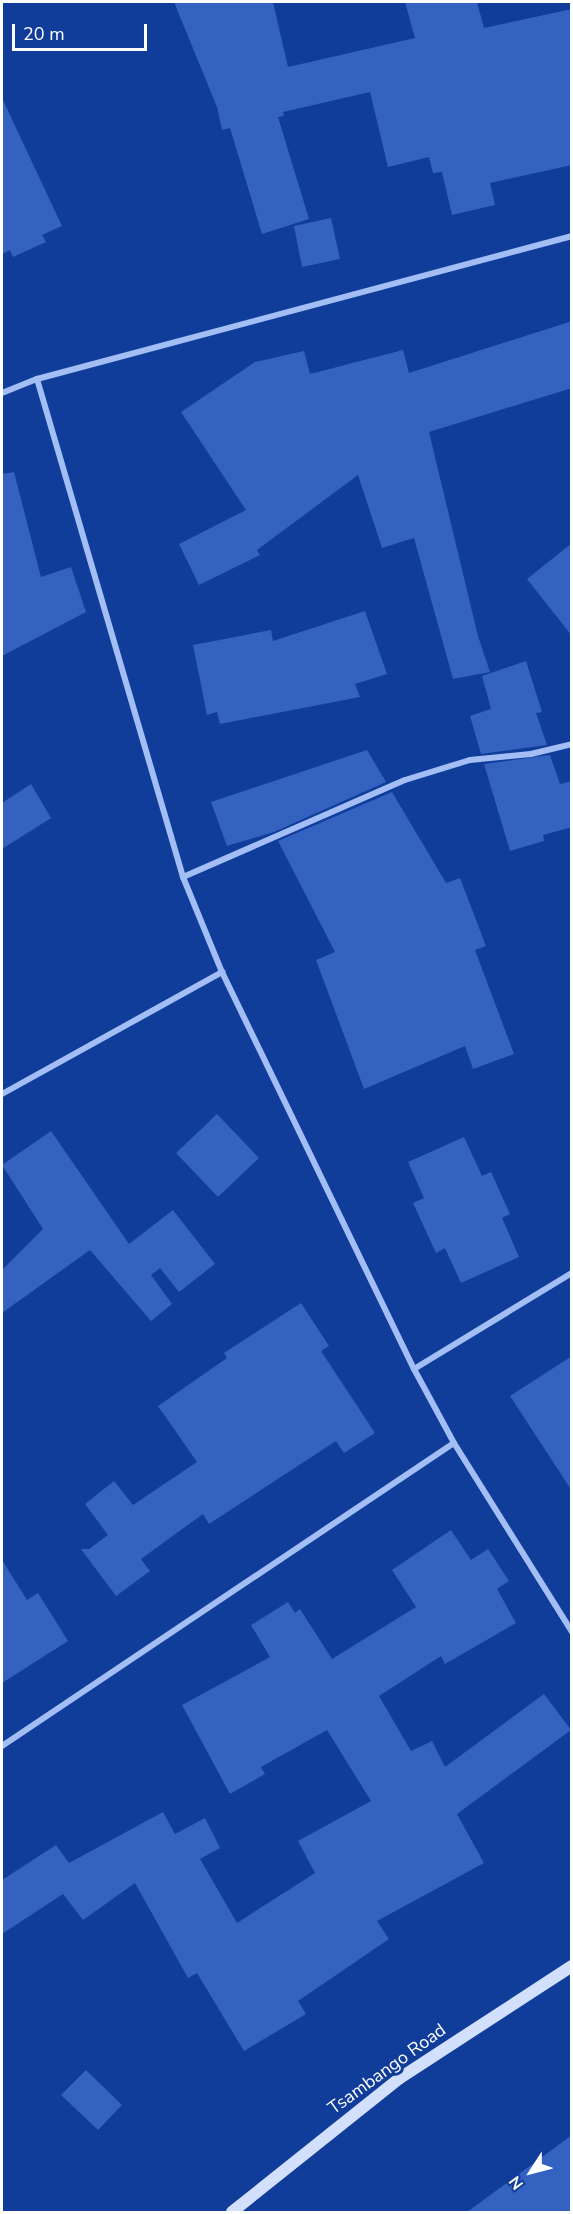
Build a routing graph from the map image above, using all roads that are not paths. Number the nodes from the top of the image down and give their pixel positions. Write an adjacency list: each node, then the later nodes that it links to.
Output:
1 (572, 236): 2 (street)
2 (37, 380): 3 (street); 5 (street)
3 (2, 393)
4 (572, 744): 5 (street)
5 (183, 877): 6 (street)
6 (222, 972): 7 (street); 9 (street)
7 (2, 1094)
8 (572, 1273): 9 (street)
9 (414, 1369): 10 (street)
10 (454, 1443): 11 (street); 12 (street)
11 (572, 1632)
12 (2, 1746)
13 (572, 1966): 14 (street, Tsambango Road)
14 (232, 2212)

